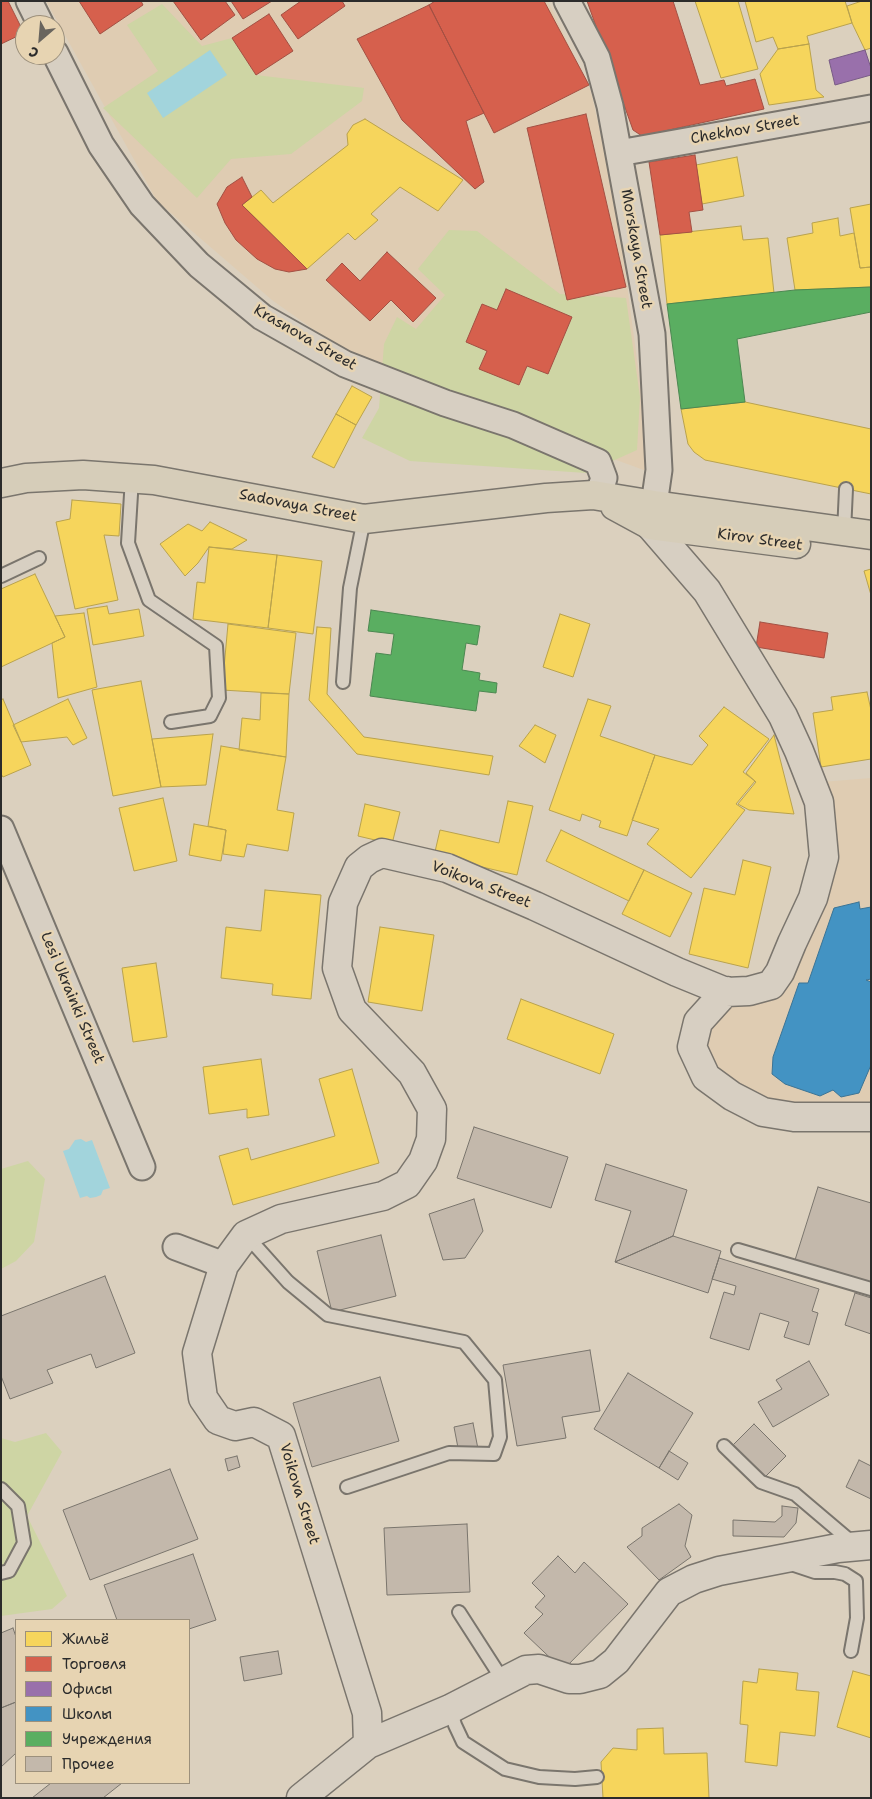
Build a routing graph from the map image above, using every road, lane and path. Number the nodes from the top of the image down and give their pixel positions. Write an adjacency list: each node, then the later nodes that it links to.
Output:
1 (29, 1): 3 (street)
2 (568, 1): 6 (street, Morskaya Street)
3 (36, 15)
4 (61, 65): 10 (street, Krasnova Street)
5 (871, 108): 6 (street, Chekhov Street)
6 (619, 153): 11 (street, Morskaya Street)
7 (132, 478): 8 (main road, Sadovaya Street); 12 (main road, Sadovaya Street); 19 (lane)
8 (1, 483)
9 (846, 489): 13 (lane)
10 (593, 495): 11 (main road, Sadovaya Street); 12 (main road, Sadovaya Street)
11 (652, 515): 13 (main road, Kirov Street); 15 (main road, Kirov Street); 21 (street, Voikova Street)
12 (364, 519): 18 (lane)
13 (844, 532): 14 (main road, Kirov Street)
14 (871, 535)
15 (871, 553)
16 (39, 558): 17 (lane)
17 (1, 576)
18 (343, 682)
19 (171, 722)
20 (1, 829): 23 (street, Lesi Ukrainki Street)
21 (726, 992): 22 (street); 24 (street, Voikova Street)
22 (871, 1117)
23 (142, 1166)
24 (246, 1235): 27 (street, Voikova Street); 30 (lane)
25 (176, 1247): 27 (street)
26 (738, 1250): 28 (lane)
27 (224, 1265): 39 (street, Voikova Street)
28 (871, 1289)
29 (724, 1446): 32 (lane)
30 (347, 1487)
31 (1, 1489): 34 (lane)
32 (866, 1548): 33 (street)
33 (788, 1557): 36 (lane); 37 (street)
34 (1, 1573)
35 (460, 1612): 37 (lane)
36 (851, 1651)
37 (504, 1682): 38 (street)
38 (450, 1709): 39 (street); 40 (lane)
39 (368, 1744): 41 (street)
40 (597, 1777)
41 (301, 1798)

